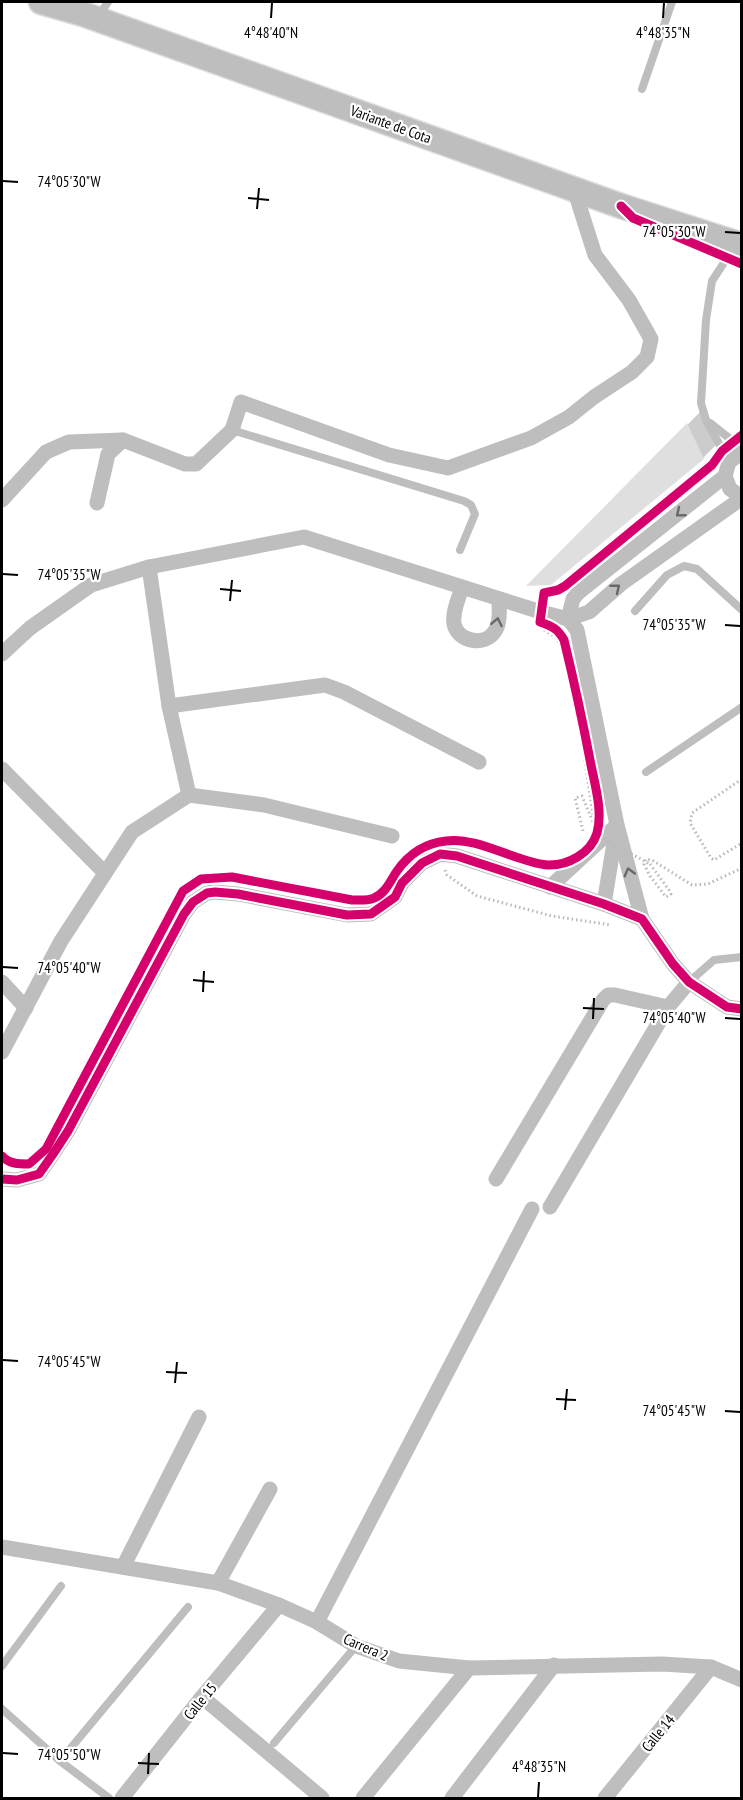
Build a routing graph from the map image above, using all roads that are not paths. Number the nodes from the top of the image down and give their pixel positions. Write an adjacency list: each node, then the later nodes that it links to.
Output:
1 (41, 2): 3 (main road, Variante de Cota)
2 (672, 2): 4 (lane)
3 (94, 11): 5 (main road, Variante de Cota)
4 (642, 89)
5 (574, 189): 6 (main road, Variante de Cota); 8 (street)
6 (739, 245): 7 (lane)
7 (706, 420): 10 (lane); 10 (lane)
8 (232, 430): 9 (street); 14 (lane)
9 (123, 440): 12 (street); 13 (street)
10 (734, 461): 11 (street); 20 (street, one-way to 20)
11 (741, 497): 20 (street, one-way to 11)
12 (2, 500)
13 (97, 503)
14 (460, 550)
15 (149, 567): 16 (street); 21 (street); 22 (street)
16 (462, 587): 17 (street); 17 (street, one-way to 17)
17 (499, 599): 20 (street)
18 (741, 610): 19 (lane)
19 (635, 611)
20 (568, 619): 28 (street)
21 (2, 654)
22 (169, 706): 24 (street); 27 (street)
23 (741, 707): 26 (lane)
24 (479, 762)
25 (2, 769): 30 (street)
26 (646, 772)
27 (189, 795): 29 (street); 30 (street)
28 (617, 825): 31 (street); 32 (street); 33 (street, one-way to 28)
29 (392, 836)
30 (105, 873): 38 (street)
31 (550, 887): 32 (street); 41 (street)
32 (604, 904): 33 (street)
33 (642, 919): 36 (street)
34 (741, 957): 36 (lane)
35 (2, 982): 38 (street)
36 (689, 982): 37 (street); 39 (street)
37 (668, 1007): 42 (street); 43 (street)
38 (26, 1008): 40 (street)
39 (741, 1009)
40 (2, 1052)
41 (2, 1179)
42 (496, 1179)
43 (550, 1207)
44 (532, 1209): 53 (street)
45 (200, 1418): 48 (street)
46 (270, 1490): 49 (street)
47 (2, 1547): 48 (street, Carrera 2)
48 (123, 1568): 49 (street, Carrera 2)
49 (218, 1583): 51 (street, Carrera 2)
50 (61, 1586): 56 (lane)
51 (279, 1605): 53 (street, Carrera 2); 60 (street, Calle 15)
52 (188, 1607): 63 (lane)
53 (317, 1622): 54 (street, Carrera 2)
54 (356, 1646): 58 (street, Carrera 2); 62 (lane)
55 (554, 1665): 57 (street, Carrera 2); 58 (street, Carrera 2); 68 (street)
56 (2, 1666)
57 (711, 1667): 59 (street, Carrera 2); 69 (street, Calle 14)
58 (469, 1668): 67 (street)
59 (741, 1680)
60 (202, 1697): 65 (street, Calle 15); 66 (street)
61 (2, 1709): 63 (lane)
62 (274, 1743)
63 (60, 1761): 64 (lane)
64 (109, 1798)
65 (122, 1798)
66 (322, 1798)
67 (363, 1798)
68 (452, 1798)
69 (605, 1798)

